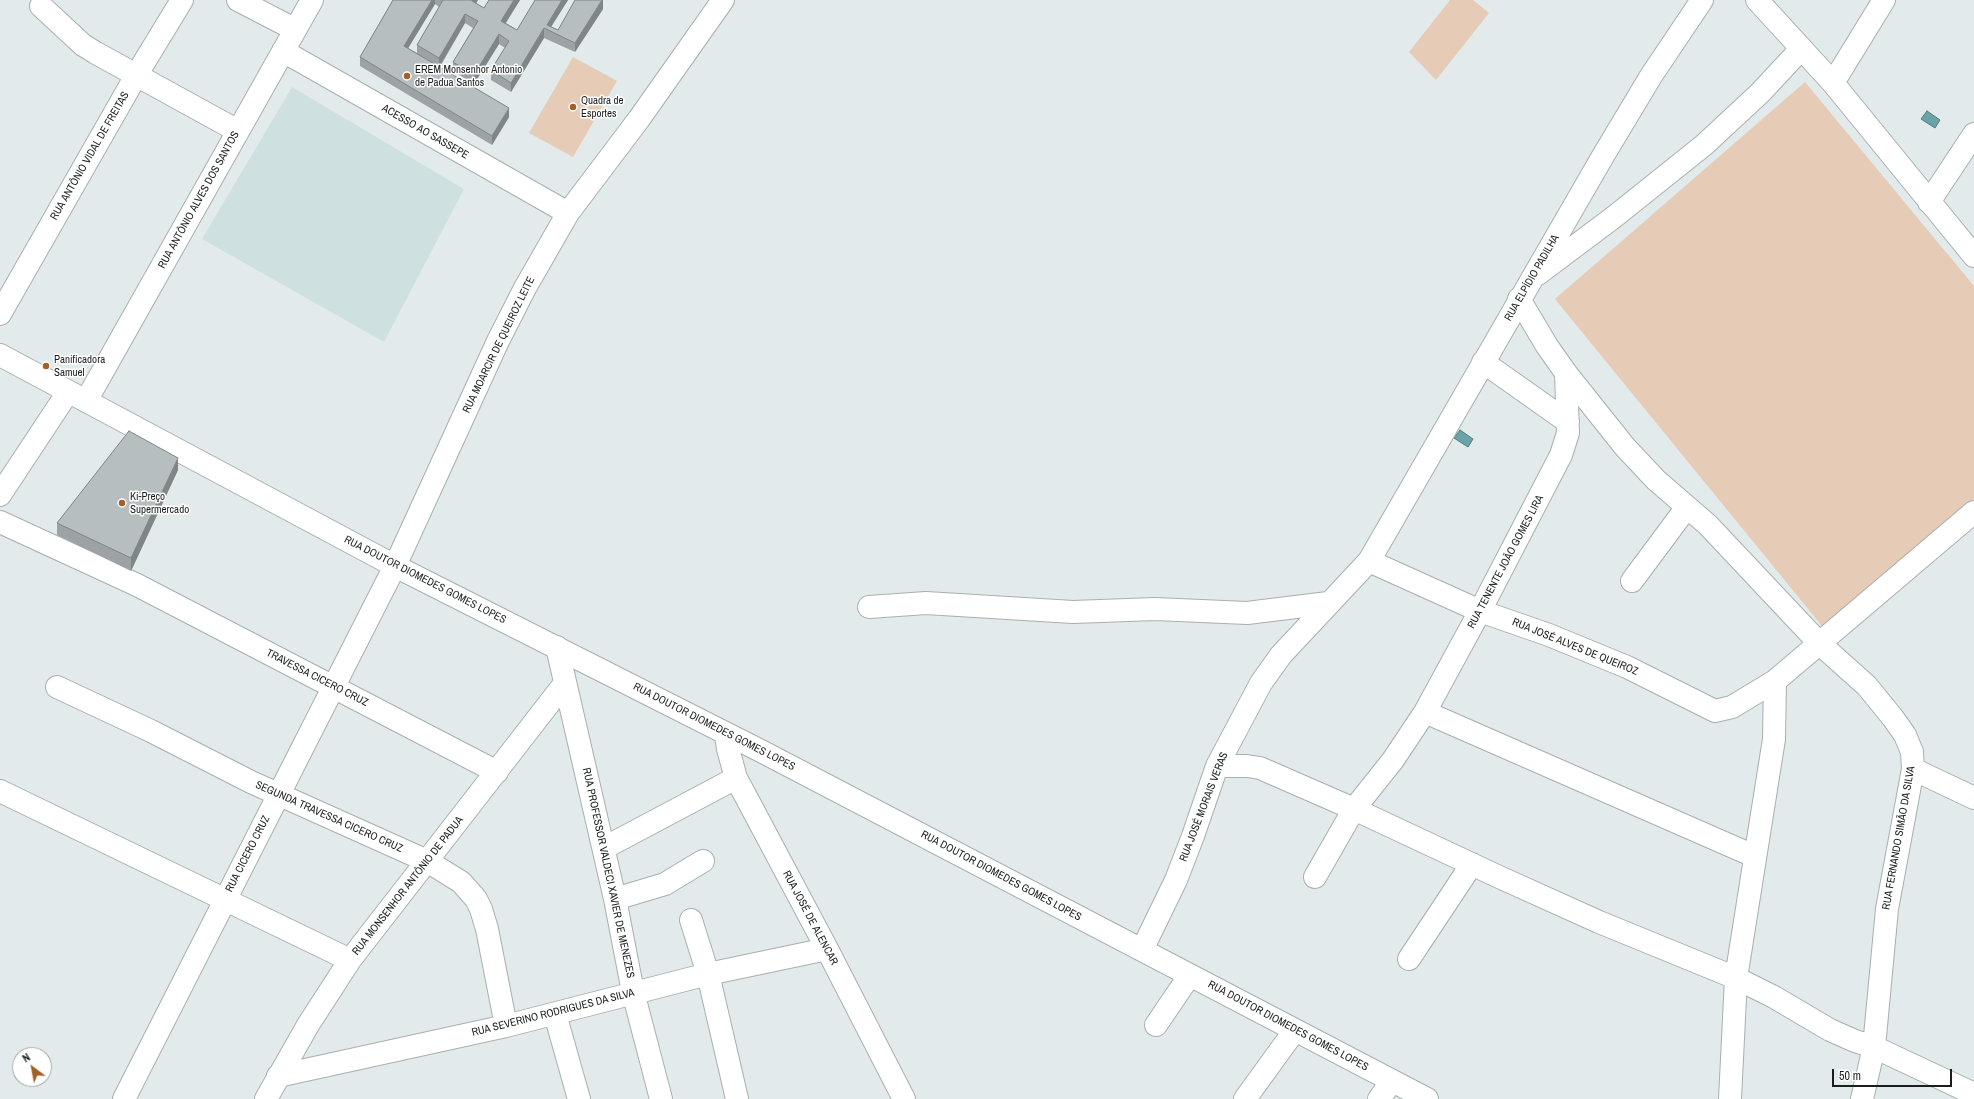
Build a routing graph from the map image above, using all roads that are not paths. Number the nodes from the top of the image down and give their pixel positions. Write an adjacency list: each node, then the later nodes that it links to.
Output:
1 (182, 0): 12 (street, RUA ANTÔNIO VIDAL DE FREITAS)
2 (238, 0): 9 (street)
3 (312, 0): 9 (street, RUA ANTÔNIO ALVES DOS SANTOS)
4 (723, 0): 17 (street, RUA MOARCIR DE QUEIROZ LEITE)
5 (1702, 0): 19 (street, RUA ELPÍDIO PADILHA)
6 (1758, 0): 10 (street)
7 (1884, 0): 13 (street)
8 (41, 6): 12 (street)
9 (294, 29): 11 (street, RUA ANTÔNIO ALVES DOS SANTOS)
10 (1801, 49): 13 (street); 19 (street)
11 (283, 51): 14 (street, RUA ANTÔNIO ALVES DOS SANTOS); 17 (street, ACESSO AO SASSEPE)
12 (137, 74): 14 (street); 21 (street, RUA ANTÔNIO VIDAL DE FREITAS)
13 (1833, 83): 16 (street)
14 (238, 131): 25 (street, RUA ANTÔNIO ALVES DOS SANTOS)
15 (1974, 134): 16 (street)
16 (1929, 202): 18 (street)
17 (568, 213): 32 (street, RUA MOARCIR DE QUEIROZ LEITE)
18 (1974, 256)
19 (1530, 280): 20 (street, RUA ELPÍDIO PADILHA)
20 (1519, 299): 23 (street, RUA ELPÍDIO PADILHA); 24 (street)
21 (0, 314)
22 (0, 355): 25 (street, RUA DOUTOR DIOMEDES GOMES LOPES)
23 (1483, 362): 26 (street); 31 (street, RUA ELPÍDIO PADILHA)
24 (1566, 374): 26 (street, RUA TENENTE JOÃO GOMES LIRA); 28 (street, RUA FERNANDO SIMÃO DA SILVA)
25 (77, 396): 27 (street, RUA ANTÔNIO ALVES DOS SANTOS); 32 (street, RUA DOUTOR DIOMEDES GOMES LOPES)
26 (1568, 422): 36 (street, RUA TENENTE JOÃO GOMES LIRA)
27 (0, 495)
28 (1687, 507): 33 (street); 37 (street, RUA FERNANDO SIMÃO DA SILVA)
29 (1974, 512): 37 (street)
30 (0, 522): 42 (street, TRAVESSA CICERO CRUZ)
31 (1369, 561): 34 (street, RUA JOSÉ MORAIS VERAS); 36 (street, RUA JOSÉ ALVES DE QUEIROZ)
32 (395, 566): 38 (street, RUA DOUTOR DIOMEDES GOMES LOPES); 42 (street, RUA CICERO CRUZ)
33 (1632, 581)
34 (1328, 603): 35 (street); 45 (street, RUA JOSÉ MORAIS VERAS)
35 (870, 607)
36 (1480, 611): 39 (street, RUA JOSÉ ALVES DE QUEIROZ); 43 (street, RUA TENENTE JOÃO GOMES LIRA)
37 (1820, 644): 39 (street, RUA JOSÉ ALVES DE QUEIROZ); 46 (street, RUA FERNANDO SIMÃO DA SILVA)
38 (557, 647): 40 (street, RUA PROFESSOR VALDECI XAVIER DE MENEZES); 44 (street, RUA DOUTOR DIOMEDES GOMES LOPES)
39 (1775, 681): 54 (street)
40 (565, 683): 47 (street, RUA MONSENHOR ANTÔNIO DE PADUA); 53 (street, RUA PROFESSOR VALDECI XAVIER DE MENEZES)
41 (57, 687): 50 (street, SEGUNDA TRAVESSA CICERO CRUZ)
42 (334, 687): 47 (street, TRAVESSA CICERO CRUZ); 50 (street, RUA CICERO CRUZ)
43 (1425, 712): 52 (street, RUA TENENTE JOÃO GOMES LIRA); 54 (street)
44 (726, 734): 48 (street, RUA JOSÉ DE ALENCAR); 63 (street, RUA DOUTOR DIOMEDES GOMES LOPES)
45 (1218, 766): 52 (street); 63 (street, RUA JOSÉ MORAIS VERAS)
46 (1913, 769): 51 (street); 74 (street, RUA FERNANDO SIMÃO DA SILVA)
47 (497, 772): 55 (street, RUA MONSENHOR ANTÔNIO DE PADUA)
48 (736, 778): 53 (street); 62 (street, RUA JOSÉ DE ALENCAR)
49 (0, 791): 60 (street)
50 (278, 794): 55 (street, SEGUNDA TRAVESSA CICERO CRUZ); 60 (street, RUA CICERO CRUZ)
51 (1974, 798)
52 (1354, 809): 57 (street); 58 (street, RUA TENENTE JOÃO GOMES LIRA)
53 (604, 848): 59 (street, RUA PROFESSOR VALDECI XAVIER DE MENEZES)
54 (1754, 856): 68 (street)
55 (427, 861): 65 (street, RUA MONSENHOR ANTÔNIO DE PADUA); 72 (street, SEGUNDA TRAVESSA CICERO CRUZ)
56 (704, 861): 59 (street)
57 (1472, 864): 64 (street); 68 (street)
58 (1315, 877)
59 (615, 899): 69 (street, RUA PROFESSOR VALDECI XAVIER DE MENEZES)
60 (225, 900): 65 (street); 78 (street, RUA CICERO CRUZ)
61 (691, 920): 66 (street)
62 (827, 949): 66 (street, RUA SEVERINO RODRIGUES DA SILVA); 83 (street, RUA JOSÉ DE ALENCAR)
63 (1142, 950): 67 (street, RUA DOUTOR DIOMEDES GOMES LOPES)
64 (1408, 959)
65 (350, 960): 75 (street, RUA MONSENHOR ANTÔNIO DE PADUA)
66 (708, 974): 69 (street, RUA SEVERINO RODRIGUES DA SILVA); 82 (street)
67 (1190, 975): 71 (street); 73 (street, RUA DOUTOR DIOMEDES GOMES LOPES)
68 (1736, 978): 74 (street); 87 (street)
69 (633, 992): 70 (street, RUA SEVERINO RODRIGUES DA SILVA); 81 (street, RUA PROFESSOR VALDECI XAVIER DE MENEZES)
70 (555, 1014): 72 (street, RUA SEVERINO RODRIGUES DA SILVA); 80 (street)
71 (1156, 1025)
72 (506, 1026): 75 (street, RUA SEVERINO RODRIGUES DA SILVA)
73 (1295, 1030): 76 (street, RUA DOUTOR DIOMEDES GOMES LOPES); 84 (street)
74 (1874, 1047): 77 (street); 88 (street, RUA FERNANDO SIMÃO DA SILVA)
75 (278, 1076): 79 (street, RUA MONSENHOR ANTÔNIO DE PADUA)
76 (1392, 1081): 85 (street); 86 (street, RUA DOUTOR DIOMEDES GOMES LOPES)
77 (1974, 1094)
78 (124, 1099)
79 (266, 1099)
80 (579, 1099)
81 (661, 1099)
82 (738, 1099)
83 (904, 1099)
84 (1245, 1099)
85 (1379, 1099)
86 (1427, 1099)
87 (1730, 1099)
88 (1862, 1099)

